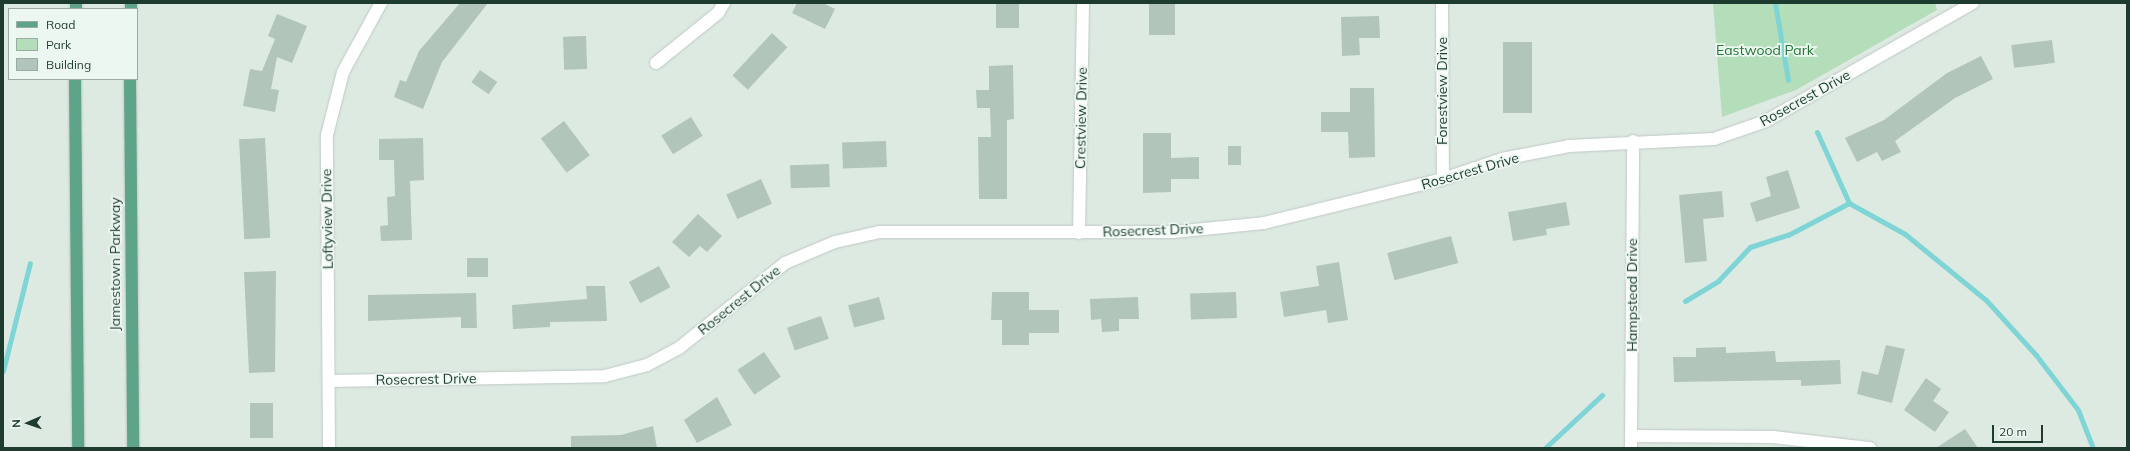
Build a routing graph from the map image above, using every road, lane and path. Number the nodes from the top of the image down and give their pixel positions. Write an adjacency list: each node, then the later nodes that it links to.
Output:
1 (382, 3): 13 (street, Loftyview Drive)
2 (724, 3): 7 (street)
3 (1083, 3): 12 (street, Crestview Drive)
4 (1442, 3): 11 (street, Forestview Drive)
5 (1973, 3): 6 (street, Rosecrest Drive)
6 (1957, 6): 10 (street, Rosecrest Drive)
7 (656, 63)
8 (75, 80): 15 (main road)
9 (130, 80): 16 (main road, Jamestown Parkway)
10 (1633, 141): 11 (street, Rosecrest Drive); 14 (street, Hampstead Drive)
11 (1443, 179): 12 (street, Rosecrest Drive)
12 (1079, 233): 13 (street, Rosecrest Drive)
13 (329, 381): 17 (street, Loftyview Drive)
14 (1631, 442): 18 (street)
15 (78, 448)
16 (133, 448)
17 (329, 448)
18 (1870, 448)

